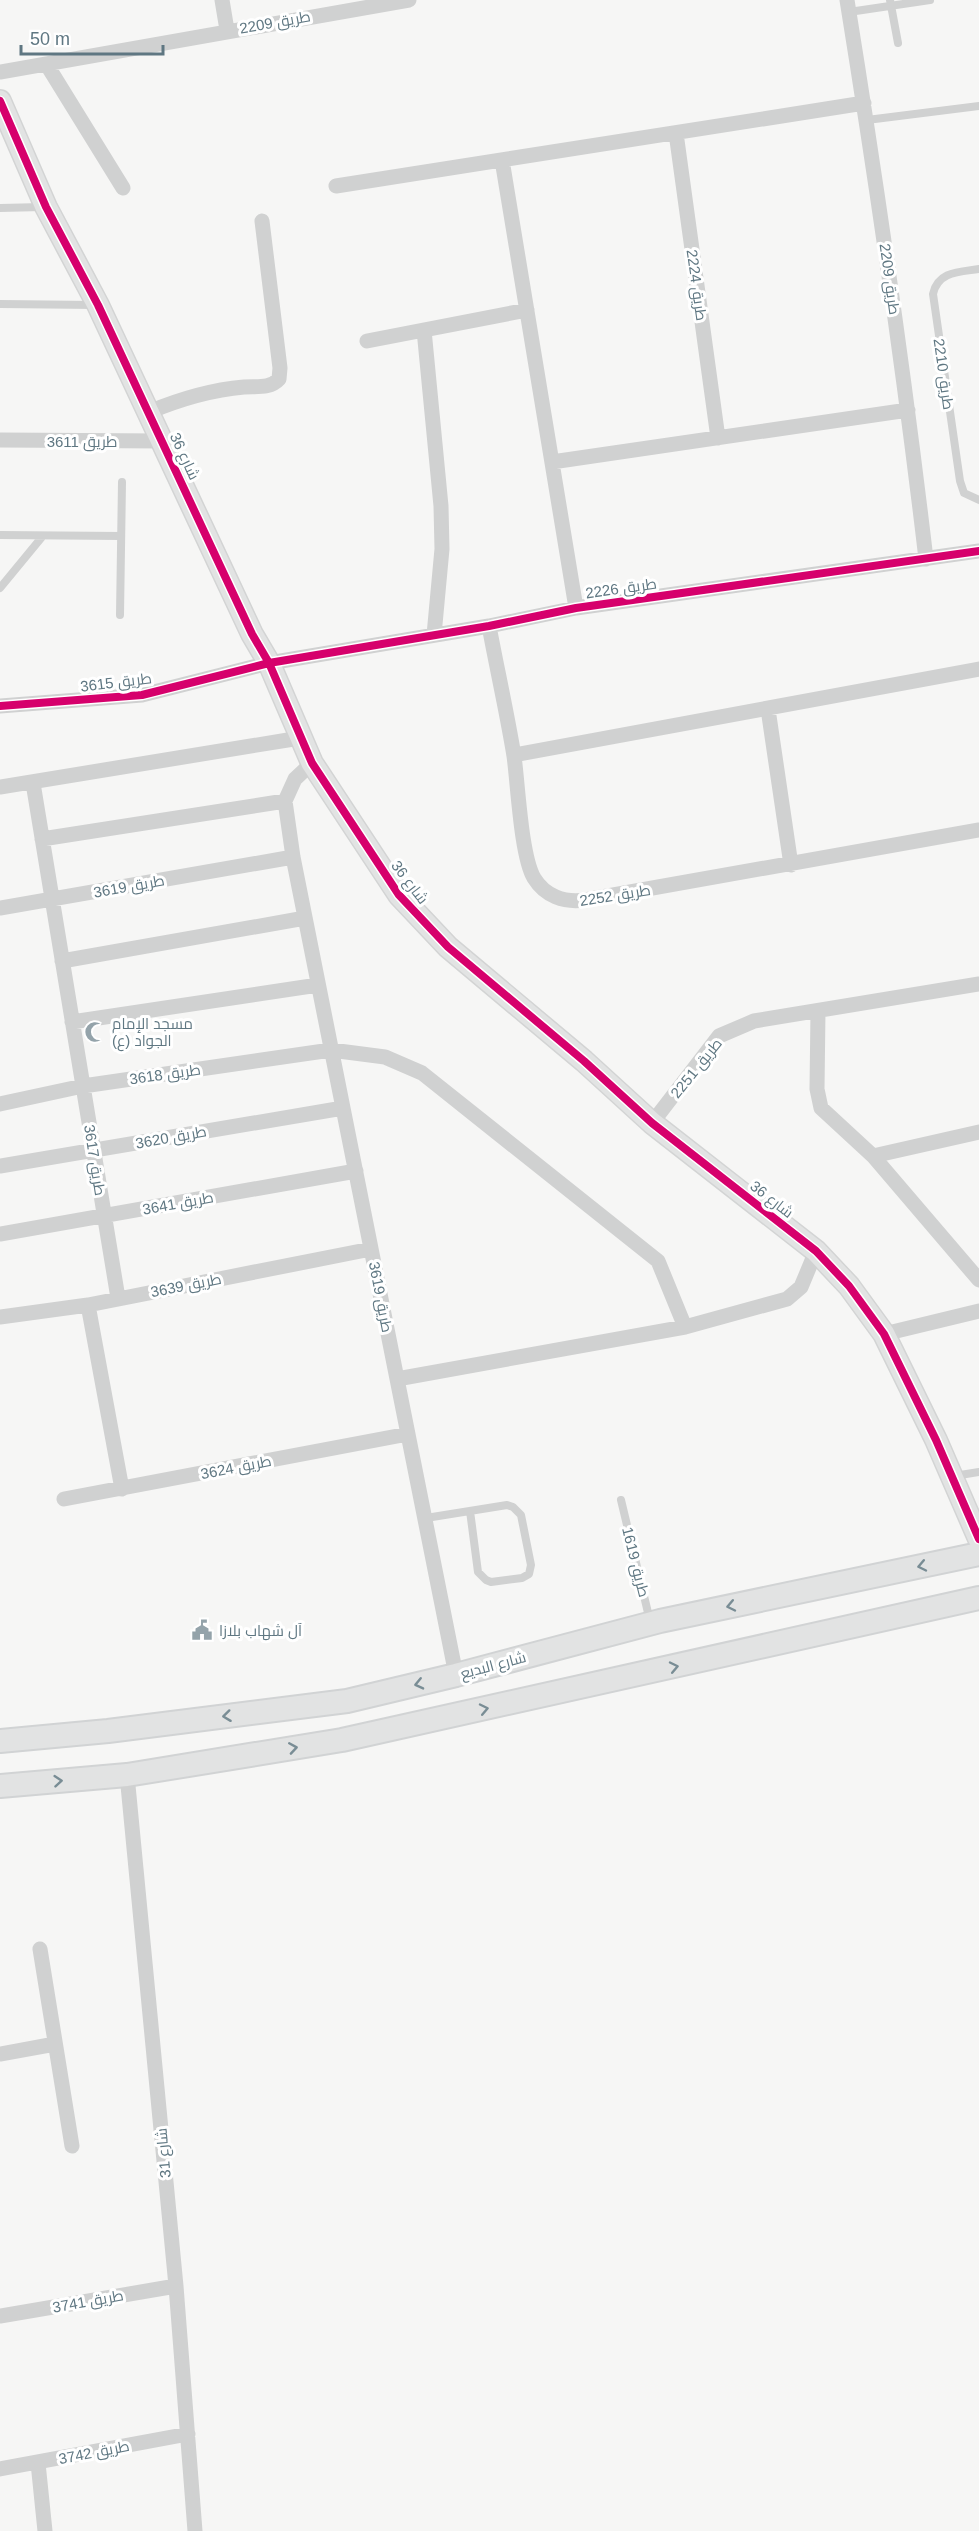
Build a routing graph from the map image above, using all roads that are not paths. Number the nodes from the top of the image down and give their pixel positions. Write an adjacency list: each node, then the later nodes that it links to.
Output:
1 (222, 0): 6 (street)
2 (409, 0): 6 (street, طريق 2209)
3 (930, 0): 4 (lane)
4 (891, 3): 5 (lane); 7 (lane)
5 (848, 6): 11 (street, طريق 2209)
6 (227, 30): 8 (street, طريق 2209)
7 (898, 44)
8 (47, 65): 9 (street, طريق 2209); 17 (street)
9 (0, 72)
10 (0, 101): 18 (street, شارع 36)
11 (864, 103): 13 (street, طريق 2209); 14 (street)
12 (979, 106): 13 (lane)
13 (867, 120): 27 (street, طريق 2209)
14 (676, 133): 15 (street); 29 (street, طريق 2224)
15 (502, 160): 16 (street); 24 (street)
16 (336, 186)
17 (123, 188)
18 (46, 207): 19 (lane); 23 (street, شارع 36)
19 (0, 208)
20 (262, 221): 28 (street)
21 (979, 269): 34 (lane, طريق 2210)
22 (0, 304): 23 (lane)
23 (98, 305): 28 (street, شارع 36)
24 (527, 310): 25 (street); 32 (street)
25 (424, 330): 26 (street); 44 (street)
26 (367, 341)
27 (908, 410): 29 (street); 39 (street, طريق 2209)
28 (149, 412): 31 (street, شارع 36)
29 (718, 438): 32 (street)
30 (0, 440): 31 (street, طريق 3611)
31 (163, 441): 45 (street, شارع 36)
32 (552, 462): 41 (street)
33 (122, 482): 37 (lane)
34 (979, 500)
35 (0, 535): 36 (lane)
36 (42, 537): 37 (lane); 40 (lane)
37 (121, 537): 42 (lane)
38 (979, 551): 39 (street, طريق 2226)
39 (926, 559): 41 (street, طريق 2226)
40 (0, 588)
41 (576, 608): 43 (street, طريق 2226)
42 (120, 615)
43 (489, 626): 44 (street, طريق 2226); 50 (street, طريق 2252)
44 (435, 635): 45 (street, طريق 2226)
45 (269, 663): 47 (street, طريق 3615); 49 (street, شارع 36)
46 (979, 669): 48 (street)
47 (0, 706)
48 (768, 709): 50 (street); 58 (street)
49 (300, 738): 51 (street, شارع 36); 52 (street)
50 (514, 755): 58 (street, طريق 2252)
51 (312, 763): 54 (street); 71 (street, شارع 36)
52 (33, 783): 53 (street); 56 (street, طريق 3617)
53 (0, 787)
54 (285, 801): 56 (street); 57 (street, طريق 3619)
55 (979, 830): 58 (street, طريق 2252)
56 (42, 839): 59 (street, طريق 3617)
57 (293, 857): 59 (street, طريق 3619); 61 (street, طريق 3619)
58 (791, 865)
59 (52, 900): 60 (street, طريق 3619); 62 (street, طريق 3617)
60 (0, 908)
61 (305, 918): 62 (street); 64 (street, طريق 3619)
62 (62, 961): 66 (street, طريق 3617)
63 (979, 984): 65 (street, طريق 2251)
64 (318, 985): 66 (street); 67 (street, طريق 3619)
65 (818, 1011): 71 (street, طريق 2251); 74 (street)
66 (72, 1022): 68 (street, طريق 3617)
67 (331, 1050): 68 (street, طريق 3618); 70 (street, طريق 3619); 86 (street, طريق 3618)
68 (83, 1086): 69 (street, طريق 3618); 73 (street, طريق 3617)
69 (0, 1104)
70 (343, 1108): 73 (street, طريق 3620); 76 (street, طريق 3619)
71 (652, 1123): 80 (street, شارع 36)
72 (979, 1132): 74 (street)
73 (93, 1150): 75 (street, طريق 3620); 77 (street, طريق 3617)
74 (873, 1156): 81 (street)
75 (0, 1166)
76 (356, 1171): 77 (street, طريق 3641); 79 (street, طريق 3619)
77 (104, 1216): 78 (street, طريق 3641); 82 (street, طريق 3617)
78 (0, 1234)
79 (371, 1249): 82 (street, طريق 3639); 88 (street, طريق 3619)
80 (816, 1251): 86 (street); 87 (street, شارع 36)
81 (979, 1280)
82 (118, 1298): 83 (street, طريق 3639)
83 (88, 1305): 85 (street, طريق 3639); 92 (street)
84 (979, 1311): 87 (street)
85 (0, 1317)
86 (685, 1327): 88 (street)
87 (884, 1334): 91 (street, شارع 36)
88 (397, 1379): 89 (street, طريق 3619)
89 (408, 1434): 92 (street, طريق 3624); 96 (street, طريق 3619)
90 (979, 1472): 91 (lane)
91 (952, 1477): 97 (street, شارع 36)
92 (122, 1489): 93 (street, طريق 3624)
93 (64, 1499)
94 (621, 1500): 102 (lane, طريق 1619)
95 (470, 1511): 95 (lane); 96 (lane)
96 (426, 1518): 103 (street, طريق 3619)
97 (979, 1539)
98 (979, 1554): 102 (main road, شارع البديع, one-way to 102)
99 (979, 1598): 100 (main road)
100 (951, 1606): 101 (street); 105 (main road, one-way to 100)
101 (979, 1608)
102 (651, 1623): 103 (main road, شارع البديع)
103 (456, 1675): 104 (main road, شارع البديع, one-way to 104)
104 (0, 1741)
105 (127, 1775): 106 (main road, one-way to 105); 111 (street, شارع 31)
106 (0, 1786)
107 (40, 1949): 108 (street)
108 (55, 2044): 109 (street); 110 (street)
109 (0, 2054)
110 (72, 2146)
111 (176, 2286): 112 (street, طريق 3741); 113 (street, شارع 31)
112 (0, 2316)
113 (188, 2434): 114 (street, طريق 3742); 117 (street, شارع 31)
114 (38, 2463): 115 (street, طريق 3742); 116 (street)
115 (0, 2469)
116 (45, 2531)
117 (195, 2531)

